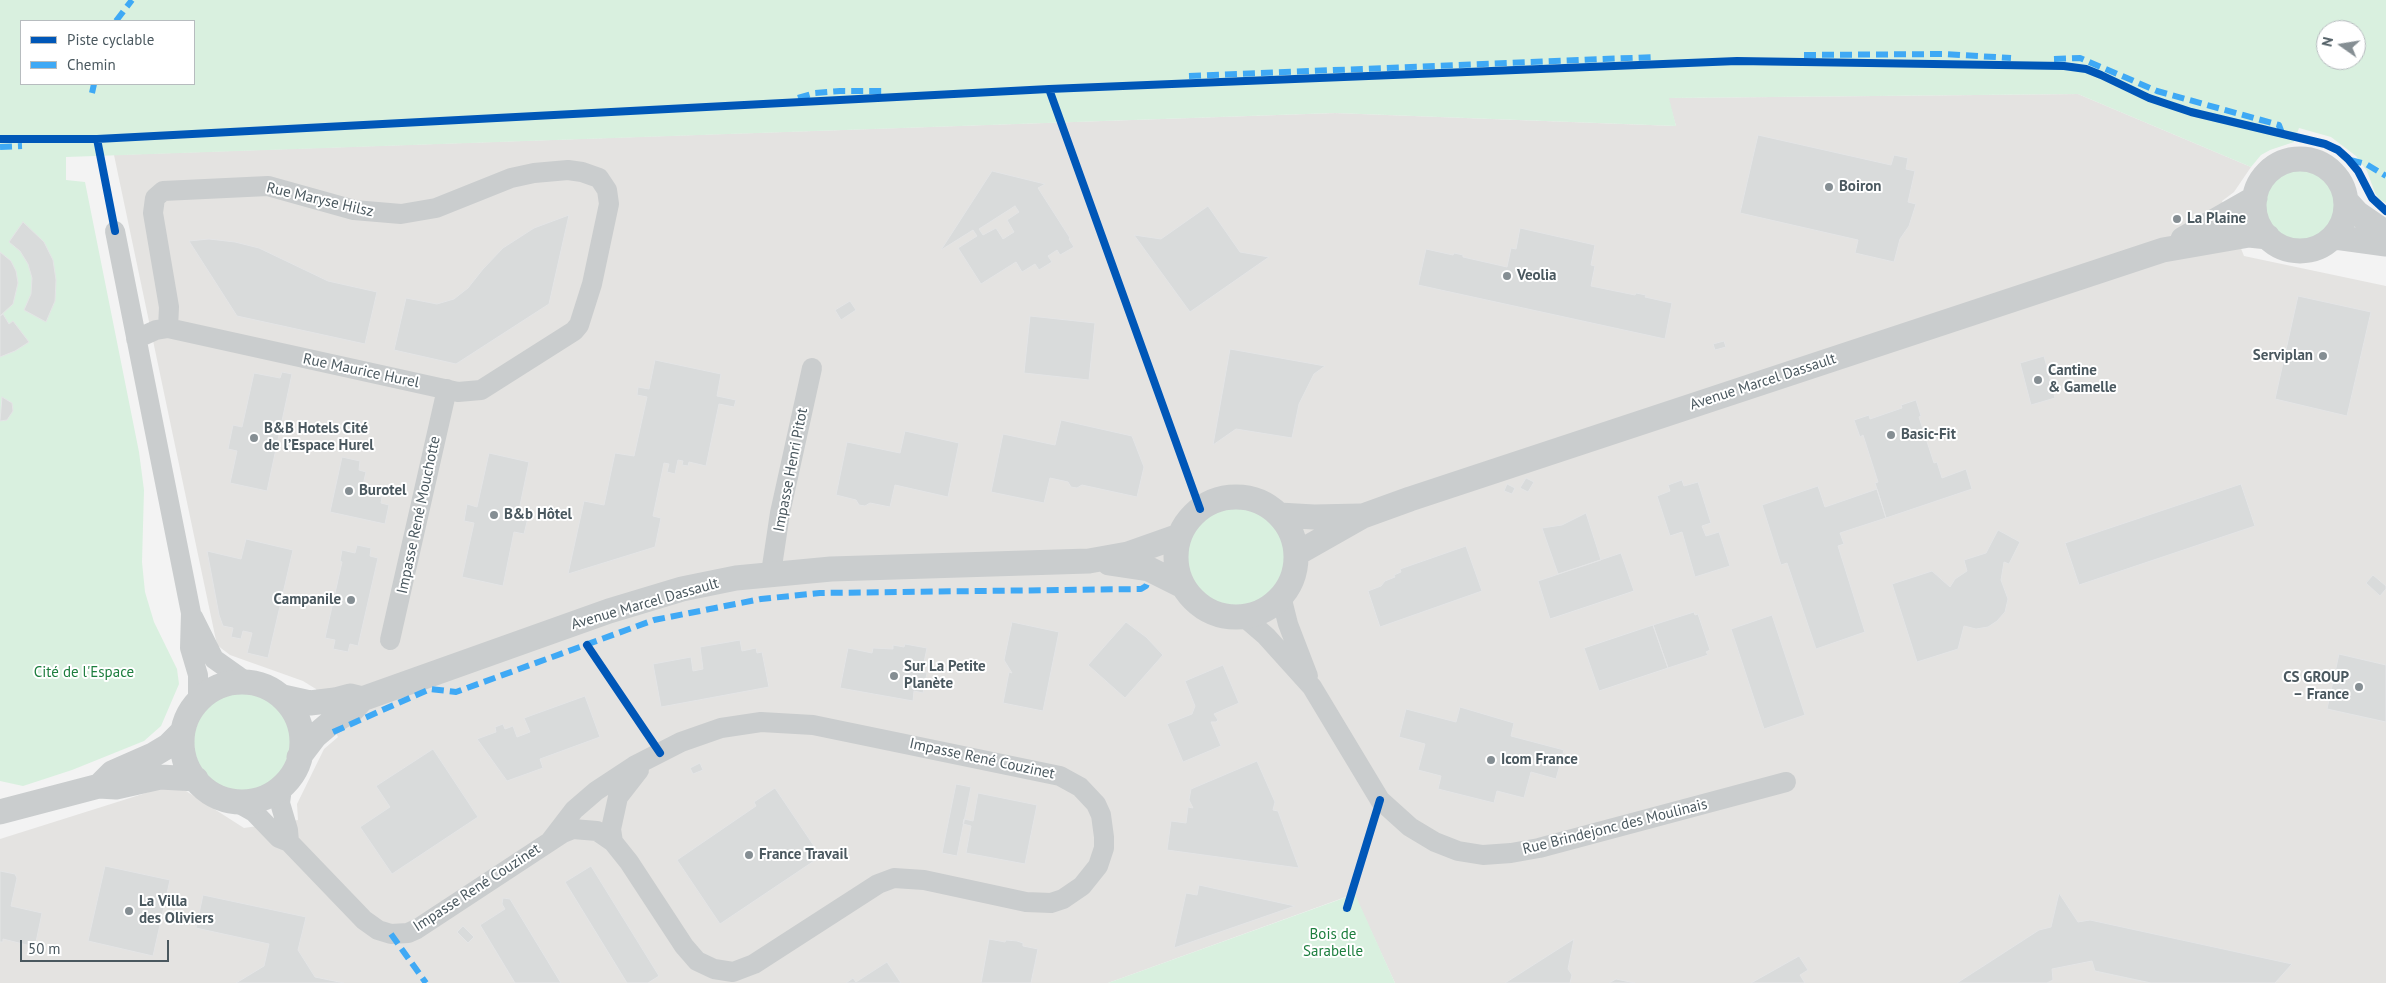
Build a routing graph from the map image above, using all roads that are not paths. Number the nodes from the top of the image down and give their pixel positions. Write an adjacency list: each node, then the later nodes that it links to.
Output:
1 (2255, 198): 2 (street, Avenue Marcel Dassault); 5 (street); 8 (street, Avenue Marcel Dassault)
2 (2346, 202): 4 (street, Avenue Marcel Dassault); 6 (street)
3 (115, 231): 11 (street)
4 (2386, 233)
5 (2268, 237): 6 (street); 8 (street, Avenue Marcel Dassault)
6 (2335, 237): 7 (street)
7 (2386, 244)
8 (2163, 250): 15 (street, Avenue Marcel Dassault)
9 (168, 328): 10 (street, Rue Maryse Hilsz); 11 (street, Rue Maurice Hurel); 13 (street, Rue Maurice Hurel)
10 (574, 331): 13 (street, Rue Maurice Hurel)
11 (136, 339): 22 (street)
12 (812, 368): 19 (street, Impasse Henri Pitot)
13 (447, 390): 24 (street, Impasse René Mouchotte)
14 (1279, 515): 15 (street, Avenue Marcel Dassault); 16 (street, Avenue Marcel Dassault); 17 (street, Avenue Marcel Dassault)
15 (1363, 516): 17 (street, Avenue Marcel Dassault)
16 (1179, 536): 18 (street, Avenue Marcel Dassault); 20 (street, Avenue Marcel Dassault)
17 (1296, 554): 21 (street, Avenue Marcel Dassault)
18 (1089, 560): 19 (street, Avenue Marcel Dassault); 20 (street, Avenue Marcel Dassault)
19 (771, 573): 28 (street, Avenue Marcel Dassault)
20 (1183, 586): 23 (street, Avenue Marcel Dassault)
21 (1281, 596): 23 (street, Avenue Marcel Dassault); 26 (street, Rue Brindejonc des Moulinais)
22 (191, 613): 25 (street); 29 (street)
23 (1244, 617): 26 (street, Rue Brindejonc des Moulinais)
24 (390, 640)
25 (245, 681): 27 (street); 29 (street)
26 (1312, 688): 34 (street, Rue Brindejonc des Moulinais)
27 (284, 698): 28 (street, Avenue Marcel Dassault); 32 (street)
28 (362, 699): 32 (street, Avenue Marcel Dassault)
29 (198, 700): 30 (street)
30 (182, 732): 33 (street); 35 (street)
31 (660, 753): 39 (street, Impasse René Couzinet); 41 (street, Impasse René Couzinet); 41 (street, Impasse René Couzinet)
32 (299, 757): 36 (street)
33 (196, 779): 35 (street); 37 (street)
34 (1786, 782)
35 (99, 786): 38 (street)
36 (282, 788): 37 (street); 40 (street)
37 (238, 802): 40 (street, Impasse René Couzinet)
38 (0, 812)
39 (551, 840): 40 (street, Impasse René Couzinet); 41 (street, Impasse René Couzinet)
40 (289, 842)
41 (613, 842)

